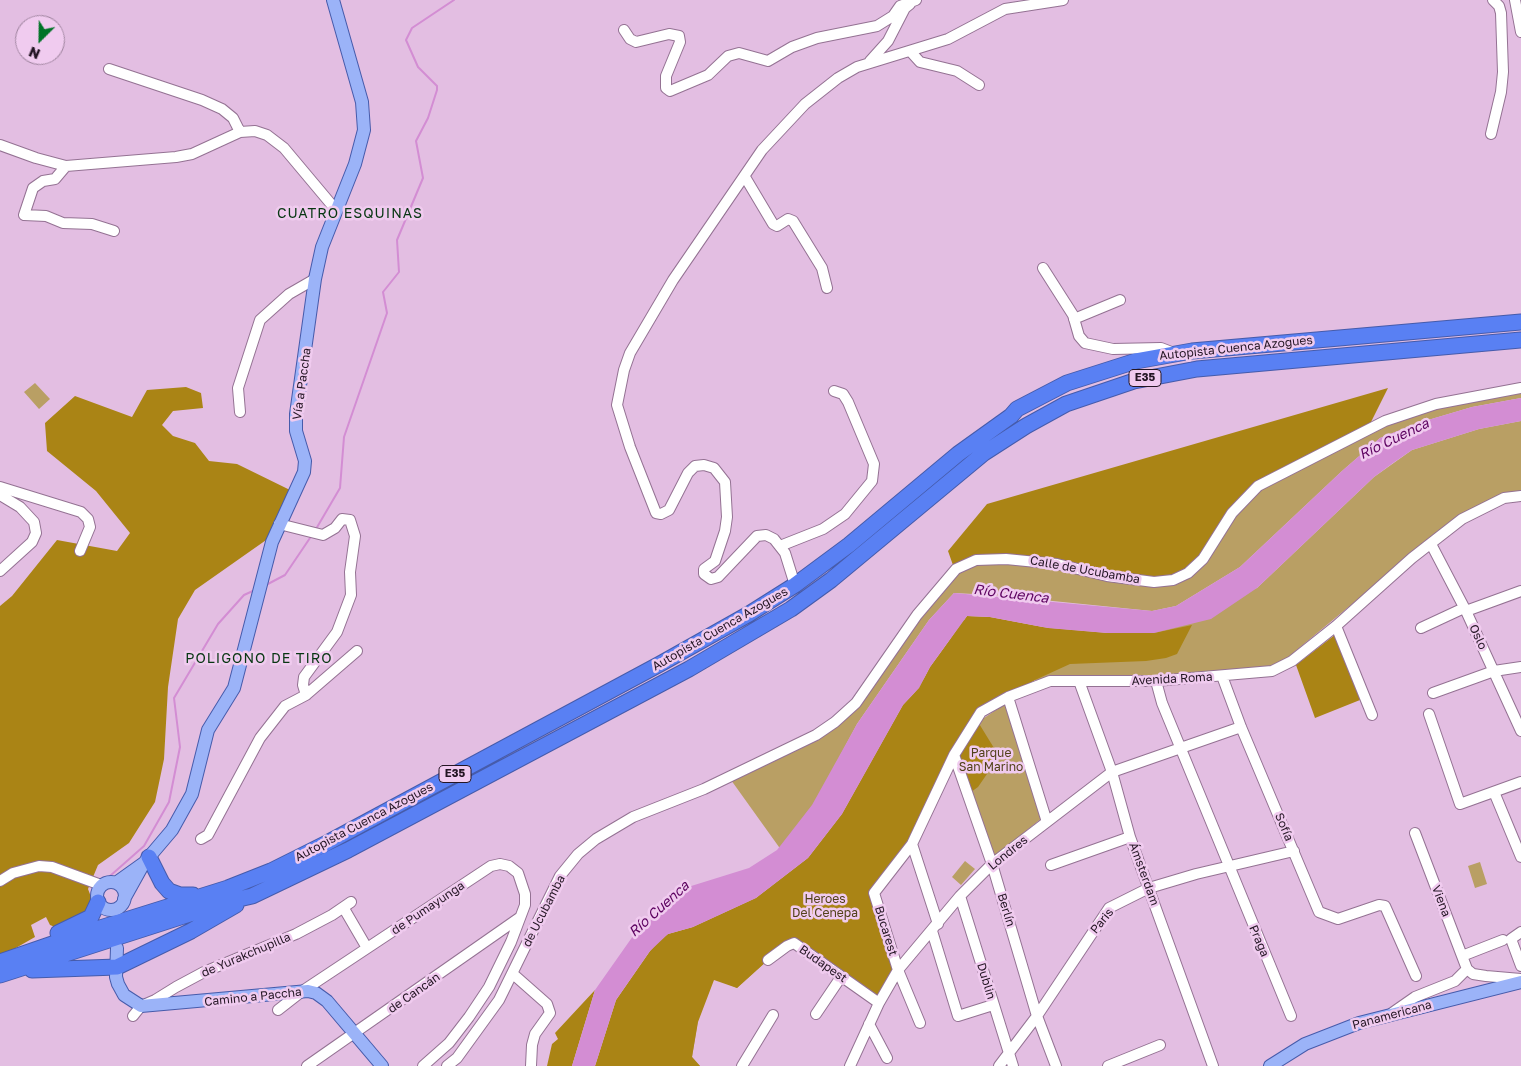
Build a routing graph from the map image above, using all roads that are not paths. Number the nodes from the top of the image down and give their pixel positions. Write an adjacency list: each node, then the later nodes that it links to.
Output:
1 (333, 0): 17 (main road, Vía a Paccha)
2 (1063, 0): 8 (street)
3 (1493, 0): 13 (street)
4 (1515, 0): 7 (street)
5 (913, 1): 6 (street); 9 (street)
6 (624, 30)
7 (1521, 32)
8 (910, 51): 9 (street); 11 (street)
9 (868, 63): 16 (street)
10 (109, 69): 12 (street)
11 (979, 85)
12 (240, 132): 15 (street); 17 (street)
13 (1491, 134)
14 (0, 145): 15 (street)
15 (66, 166): 18 (street)
16 (745, 176): 21 (street); 35 (street)
17 (336, 210): 20 (main road, Vía a Paccha)
18 (114, 231)
19 (1043, 268): 23 (street)
20 (316, 279): 29 (street); 33 (main road, Vía a Paccha)
21 (827, 288)
22 (1120, 300): 23 (street)
23 (1074, 319): 26 (street)
24 (1521, 322): 26 (highway, Autopista Cuenca Azogues / E35)
25 (1521, 340): 79 (highway, Autopista Cuenca Azogues / E35)
26 (1175, 354): 38 (highway, Autopista Cuenca Azogues / E35)
27 (1521, 388): 56 (street, Calle de Ucubamba)
28 (834, 390): 35 (street)
29 (240, 412)
30 (0, 486): 36 (street)
31 (0, 495): 37 (street)
32 (1521, 496): 34 (street, Avenida Roma)
33 (279, 524): 50 (street); 69 (main road, Vía a Paccha)
34 (1431, 544): 40 (street, Oslo); 41 (street, Avenida Roma)
35 (780, 546): 38 (street)
36 (80, 551)
37 (0, 571)
38 (795, 585): 77 (highway, Autopista Cuenca Azogues / E35)
39 (1521, 591): 40 (street)
40 (1465, 610): 42 (street); 45 (street, Oslo)
41 (1336, 626): 46 (street, Avenida Roma); 53 (street)
42 (1421, 628)
43 (358, 651): 50 (street)
44 (1521, 667): 45 (street)
45 (1494, 671): 49 (street); 55 (street, Oslo)
46 (1222, 676): 48 (street, Avenida Roma); 54 (street, Sofía)
47 (1079, 681): 48 (street, Avenida Roma); 51 (street, Avenida Roma); 59 (street, Ámsterdam)
48 (1156, 681): 57 (street, Praga)
49 (1433, 693)
50 (306, 695): 65 (street)
51 (1008, 697): 58 (street, Avenida Roma); 62 (street)
52 (1429, 714): 61 (street)
53 (1372, 715)
54 (1241, 727): 57 (street, Londres); 67 (street, Sofía)
55 (1521, 731)
56 (816, 736): 97 (street, de Ucubamba)
57 (1182, 748): 59 (street, Londres); 72 (street, Praga)
58 (954, 754): 66 (street, Avenida Roma); 70 (street, Berlín)
59 (1112, 772): 62 (street, Londres); 64 (street, Ámsterdam)
60 (1521, 782): 61 (street)
61 (1494, 792): 68 (street)
62 (1047, 822): 70 (street, Londres)
63 (1415, 833): 89 (street, Viena)
64 (1130, 837): 71 (street); 76 (street, Ámsterdam)
65 (201, 840)
66 (912, 844): 78 (street, Avenida Roma); 84 (street)
67 (1294, 851): 72 (street, Paris); 98 (street, Sofía)
68 (1521, 857)
69 (146, 860): 74 (main road, Vía a Paccha); 77 (highway); 82 (main road, Vía a Paccha)
70 (992, 864): 80 (street, Londres); 109 (street, Berlín)
71 (1051, 865)
72 (1229, 866): 76 (street, Paris); 110 (street, Praga)
73 (0, 881): 75 (street)
74 (116, 883): 75 (main road); 82 (main road)
75 (101, 885): 81 (main road)
76 (1149, 888): 109 (street, Paris); 128 (street, Ámsterdam)
77 (217, 891): 91 (highway, Autopista Cuenca Azogues / E35)
78 (874, 893): 96 (street, Bucarest)
79 (252, 896): 93 (highway); 95 (highway, Autopista Cuenca Azogues / E35)
80 (960, 896): 84 (street, Londres); 103 (street, Dublin)
81 (98, 902): 82 (main road); 91 (highway)
82 (120, 908)
83 (520, 918): 88 (street, de Pumayunga); 113 (street, de Cancán); 119 (street)
84 (935, 928): 96 (street, Londres); 103 (street)
85 (1518, 934): 92 (street)
86 (1503, 940): 89 (street)
87 (117, 948): 93 (main road)
88 (367, 948): 101 (street, de Pumayunga); 105 (street, de Yurakchupilla)
89 (1462, 956): 94 (street, Viena)
90 (768, 960): 99 (street, Budapest)
91 (0, 966): 95 (highway, Autopista Cuenca Azogues / E35)
92 (1521, 966)
93 (116, 967): 95 (highway); 105 (main road)
94 (1467, 969): 100 (street); 108 (street)
95 (20, 970)
96 (898, 970): 102 (street, Londres); 111 (street, Bucarest)
97 (513, 974): 120 (street, de Ucubamba); 121 (street)
98 (1416, 976)
99 (841, 977): 102 (street, Budapest); 106 (street)
100 (1521, 980): 108 (main road, Panamericana)
101 (301, 992): 104 (street, de Pumayunga); 105 (main road, Camino a Paccha); 113 (main road, Camino a Paccha)
102 (878, 1003): 112 (street, Londres)
103 (993, 1005): 115 (street, Dublin)
104 (278, 1010)
105 (137, 1011)
106 (816, 1014)
107 (773, 1015): 122 (street)
108 (1388, 1015): 129 (main road, Panamericana)
109 (1038, 1016): 115 (street, Paris); 126 (street, Berlín)
110 (1290, 1016)
111 (920, 1023)
112 (869, 1024): 116 (street); 123 (street, Londres)
113 (356, 1034): 117 (street, de Cancán); 118 (main road, Camino a Paccha)
114 (1160, 1045): 127 (street)
115 (1010, 1054): 124 (street, Paris); 125 (street, Dublin)
116 (886, 1058)
117 (307, 1066)
118 (382, 1066)
119 (423, 1066)
120 (447, 1066)
121 (531, 1066)
122 (742, 1066)
123 (850, 1066)
124 (999, 1066)
125 (1013, 1066)
126 (1056, 1066)
127 (1108, 1066)
128 (1213, 1066)
129 (1270, 1066)

